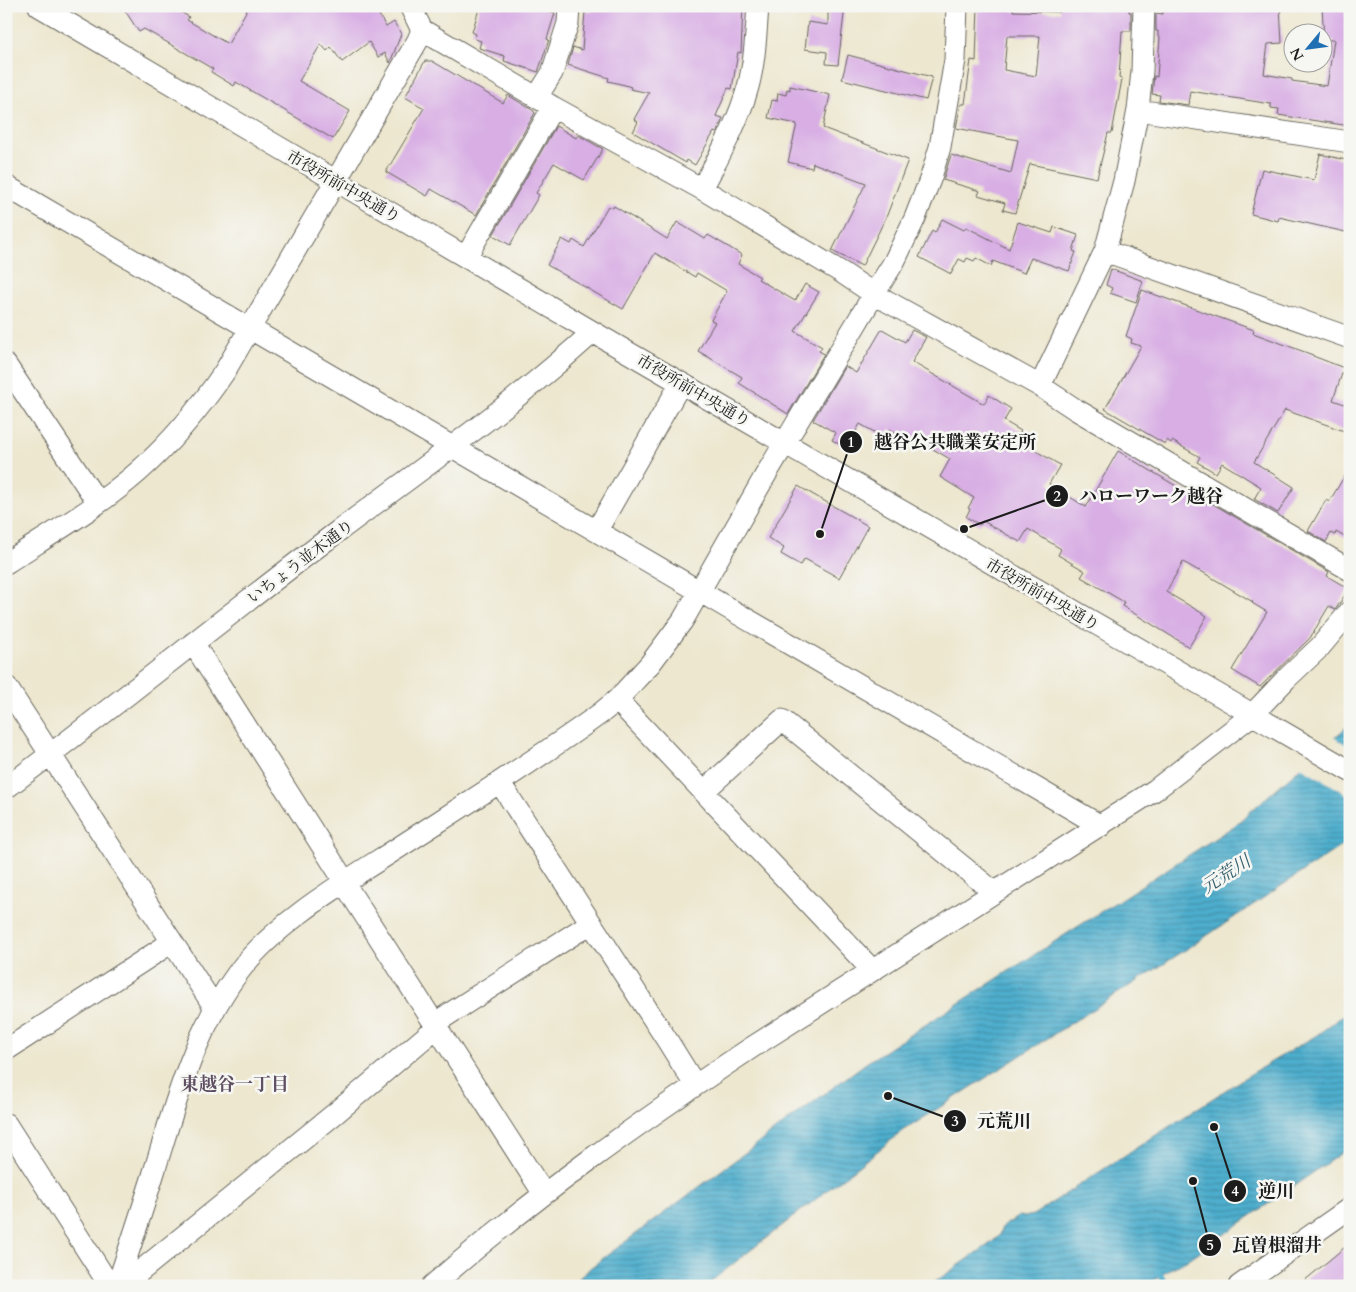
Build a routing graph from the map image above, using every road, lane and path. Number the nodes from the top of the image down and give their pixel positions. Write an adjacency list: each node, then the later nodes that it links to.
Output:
1 (39, 6): 11 (street, 市役所前中央通り)
2 (410, 6): 7 (street)
3 (569, 6): 8 (street)
4 (758, 6): 13 (street)
5 (957, 6): 16 (street)
6 (1144, 6): 9 (street)
7 (422, 30): 8 (street); 11 (street)
8 (545, 102): 13 (street); 15 (street)
9 (1138, 110): 10 (street); 14 (street)
10 (1350, 142)
11 (336, 181): 15 (street, 市役所前中央通り); 17 (street)
12 (6, 186): 17 (street)
13 (702, 190): 16 (street)
14 (1105, 251): 19 (street); 22 (street)
15 (466, 257): 18 (street, 市役所前中央通り)
16 (874, 294): 22 (street); 23 (street)
17 (250, 328): 24 (street); 25 (street)
18 (593, 332): 21 (street, 市役所前中央通り); 24 (street, いちょう並木通り)
19 (1350, 338)
20 (6, 365): 25 (street)
21 (682, 383): 23 (street, 市役所前中央通り); 26 (street)
22 (1040, 386): 28 (street)
23 (785, 443): 29 (street); 34 (street, 市役所前中央通り)
24 (452, 446): 26 (street); 31 (street, いちょう並木通り)
25 (98, 502): 27 (street)
26 (597, 530): 29 (street)
27 (6, 563)
28 (1350, 570)
29 (700, 590): 33 (street); 40 (street)
30 (1350, 611): 34 (street)
31 (193, 643): 35 (street, いちょう並木通り); 41 (street)
32 (6, 686): 35 (street)
33 (617, 700): 37 (street); 39 (street)
34 (1252, 715): 36 (street, 市役所前中央通り); 40 (street)
35 (51, 755): 38 (street, いちょう並木通り); 44 (street)
36 (1350, 771)
37 (500, 783): 41 (street); 43 (street)
38 (6, 788)
39 (704, 791): 42 (street); 45 (street)
40 (1100, 826): 42 (street)
41 (344, 883): 46 (street); 47 (street)
42 (994, 892): 45 (street)
43 (591, 923): 47 (street); 49 (street)
44 (172, 942): 46 (street); 48 (street)
45 (872, 970): 49 (street)
46 (215, 1008): 54 (street)
47 (436, 1025): 51 (street); 55 (street)
48 (6, 1050)
49 (695, 1085): 51 (street)
50 (6, 1124): 53 (street)
51 (544, 1194): 56 (street)
52 (1350, 1208): 57 (street)
53 (110, 1286)
54 (118, 1286)
55 (122, 1286)
56 (432, 1286)
57 (1239, 1286)

